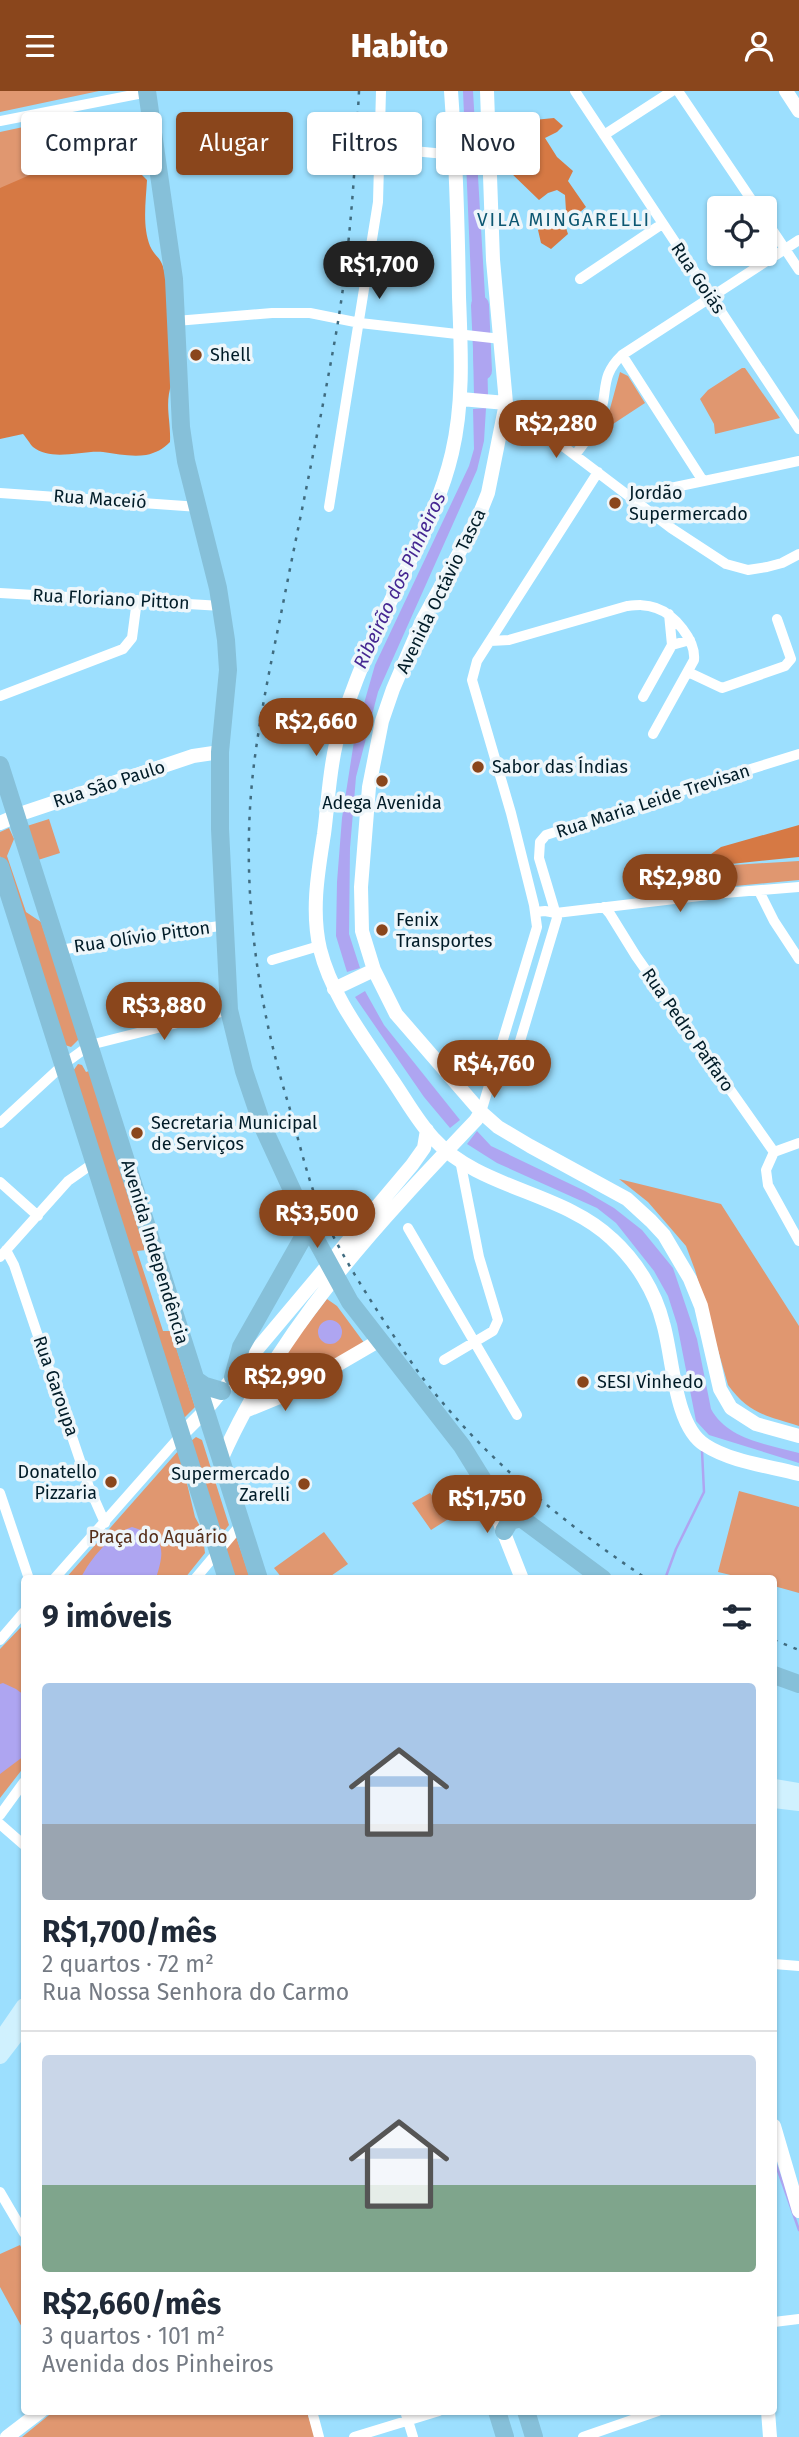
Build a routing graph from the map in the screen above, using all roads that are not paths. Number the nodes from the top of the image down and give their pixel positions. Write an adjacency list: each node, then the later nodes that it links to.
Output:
1 (381, 91): 10 (street)
2 (451, 91): 11 (street)
3 (487, 91): 27 (street, Avenida Octávio Tasca)
4 (575, 91): 13 (street, Rua Goiás)
5 (672, 91): 13 (street)
6 (678, 91): 16 (street)
7 (786, 91): 9 (street)
8 (148, 92): 12 (street); 24 (main road)
9 (799, 111)
10 (381, 112)
11 (453, 112)
12 (0, 121)
13 (604, 135): 17 (street, Rua Goiás)
14 (380, 175): 25 (street)
15 (457, 175): 26 (street)
16 (749, 196)
17 (662, 224): 22 (street); 23 (street, Rua Goiás)
18 (777, 237): 20 (street)
19 (799, 240): 20 (street)
20 (785, 249): 21 (street); 23 (street)
21 (799, 270)
22 (580, 279)
23 (711, 298): 28 (street); 31 (street, Rua Goiás)
24 (176, 321): 25 (street); 39 (main road)
25 (360, 323): 26 (street); 40 (street)
26 (463, 335): 27 (street); 29 (street)
27 (493, 338): 30 (street, Avenida Octávio Tasca)
28 (622, 355): 32 (street); 35 (street)
29 (466, 399): 30 (street); 69 (street)
30 (500, 402): 32 (street); 73 (street, Avenida Octávio Tasca)
31 (799, 429)
32 (575, 455): 34 (street)
33 (799, 461): 35 (street)
34 (598, 472): 38 (street); 48 (street)
35 (703, 481): 36 (street)
36 (661, 490): 38 (street); 41 (street)
37 (0, 493): 39 (street, Rua Maceió)
38 (627, 494): 41 (street)
39 (199, 506): 45 (main road)
40 (329, 507)
41 (645, 508): 42 (street)
42 (797, 558)
43 (0, 593): 44 (street, Rua Floriano Pitton)
44 (137, 600): 45 (street, Rua Floriano Pitton); 54 (street)
45 (222, 606): 57 (main road)
46 (669, 614): 49 (street); 50 (street); 52 (street)
47 (777, 619): 53 (street)
48 (499, 627): 49 (street); 51 (street)
49 (518, 638): 51 (street)
50 (690, 640): 52 (street); 53 (street)
51 (491, 641): 66 (street)
52 (672, 645): 55 (street)
53 (688, 672): 56 (street)
54 (0, 696)
55 (643, 697)
56 (653, 734)
57 (220, 752): 60 (street, Rua São Paulo); 68 (main road)
58 (799, 754): 67 (street, Rua Maria Leide Trevisan)
59 (0, 765): 60 (main road, Avenida Independência)
60 (17, 815): 61 (street, Rua São Paulo); 70 (main road, Avenida Independência)
61 (0, 823)
62 (0, 866): 77 (main road, Avenida Independência)
63 (799, 887): 64 (street)
64 (760, 891): 65 (street); 71 (street)
65 (604, 907): 67 (street); 86 (street, Rua Pedro Paffaro)
66 (535, 912): 67 (street); 79 (street)
67 (556, 913): 78 (street)
68 (226, 925): 70 (street, Rua Olívio Pitton); 75 (main road)
69 (319, 946): 72 (street); 74 (street)
70 (59, 950): 76 (main road, Avenida Independência)
71 (799, 959)
72 (272, 960)
73 (368, 974): 74 (street); 80 (street, Avenida Octávio Tasca)
74 (337, 988): 83 (street)
75 (229, 1010): 76 (street); 91 (main road)
76 (90, 1045): 77 (street); 99 (main road, Avenida Independência)
77 (64, 1064): 82 (street); 88 (main road, Avenida Independência)
78 (511, 1071)
79 (491, 1083): 80 (street); 81 (street)
80 (467, 1096): 81 (street, Avenida Octávio Tasca)
81 (479, 1116): 85 (street); 106 (street, Avenida Octávio Tasca)
82 (0, 1123)
83 (427, 1130): 85 (street); 101 (street)
84 (799, 1143): 86 (street)
85 (451, 1147): 87 (street); 97 (street)
86 (774, 1152): 93 (street)
87 (460, 1160): 96 (street); 108 (street)
88 (95, 1162): 90 (street); 105 (main road, Avenida Independência)
89 (0, 1182): 90 (street)
90 (38, 1216): 94 (street)
91 (309, 1227): 95 (main road); 101 (main road)
92 (408, 1228): 96 (street)
93 (799, 1241)
94 (3, 1254): 113 (street, Rua Garoupa)
95 (380, 1340): 100 (street); 109 (main road)
96 (475, 1343): 98 (street); 104 (street)
97 (275, 1360): 100 (street); 103 (street)
98 (444, 1360)
99 (195, 1380): 101 (main road); 102 (main road, Avenida Independência)
100 (306, 1381): 103 (street)
101 (228, 1384): 102 (street)
102 (205, 1411): 105 (street); 107 (main road, Avenida Independência)
103 (245, 1411): 107 (street)
104 (517, 1415)
105 (181, 1434): 107 (main road); 113 (street); 116 (main road, Avenida Independência)
106 (799, 1436)
107 (221, 1460): 114 (main road, Avenida Independência)
108 (799, 1475)
109 (483, 1480): 112 (main road); 115 (street)
110 (0, 1493): 111 (street)
111 (3, 1513): 117 (street)
112 (521, 1517): 115 (main road); 123 (main road)
113 (105, 1523): 118 (street)
114 (242, 1523): 116 (street); 121 (main road, Avenida Independência)
115 (504, 1531): 122 (street)
116 (218, 1552): 119 (street); 120 (main road, Avenida Independência)
117 (27, 1575)
118 (58, 1575)
119 (198, 1575)
120 (226, 1575)
121 (258, 1575)
122 (520, 1575)
123 (598, 1575)
124 (21, 1616): 125 (street)
125 (0, 1640)
126 (777, 1676): 127 (main road)
127 (799, 1684)
128 (21, 1785): 133 (street)
129 (777, 1787): 130 (main road)
130 (799, 1791)
131 (777, 1800): 132 (main road)
132 (799, 1803)
133 (0, 1815)
134 (0, 1824): 135 (street)
135 (21, 1842)
136 (777, 1964): 137 (street)
137 (799, 1966)
138 (21, 2011): 140 (main road)
139 (21, 2029): 141 (main road)
140 (0, 2041)
141 (0, 2056)
142 (777, 2136): 144 (street)
143 (0, 2192): 145 (street)
144 (799, 2211)
145 (21, 2228)
146 (799, 2319): 147 (street)
147 (777, 2322)
148 (36, 2415): 155 (street)
149 (313, 2415): 156 (street)
150 (498, 2415): 159 (main road)
151 (527, 2415): 160 (main road)
152 (646, 2415): 161 (street)
153 (768, 2415): 162 (street)
154 (407, 2416): 157 (street); 158 (street)
155 (7, 2437)
156 (319, 2437)
157 (354, 2437)
158 (413, 2437)
159 (505, 2437)
160 (534, 2437)
161 (583, 2437)
162 (770, 2437)

